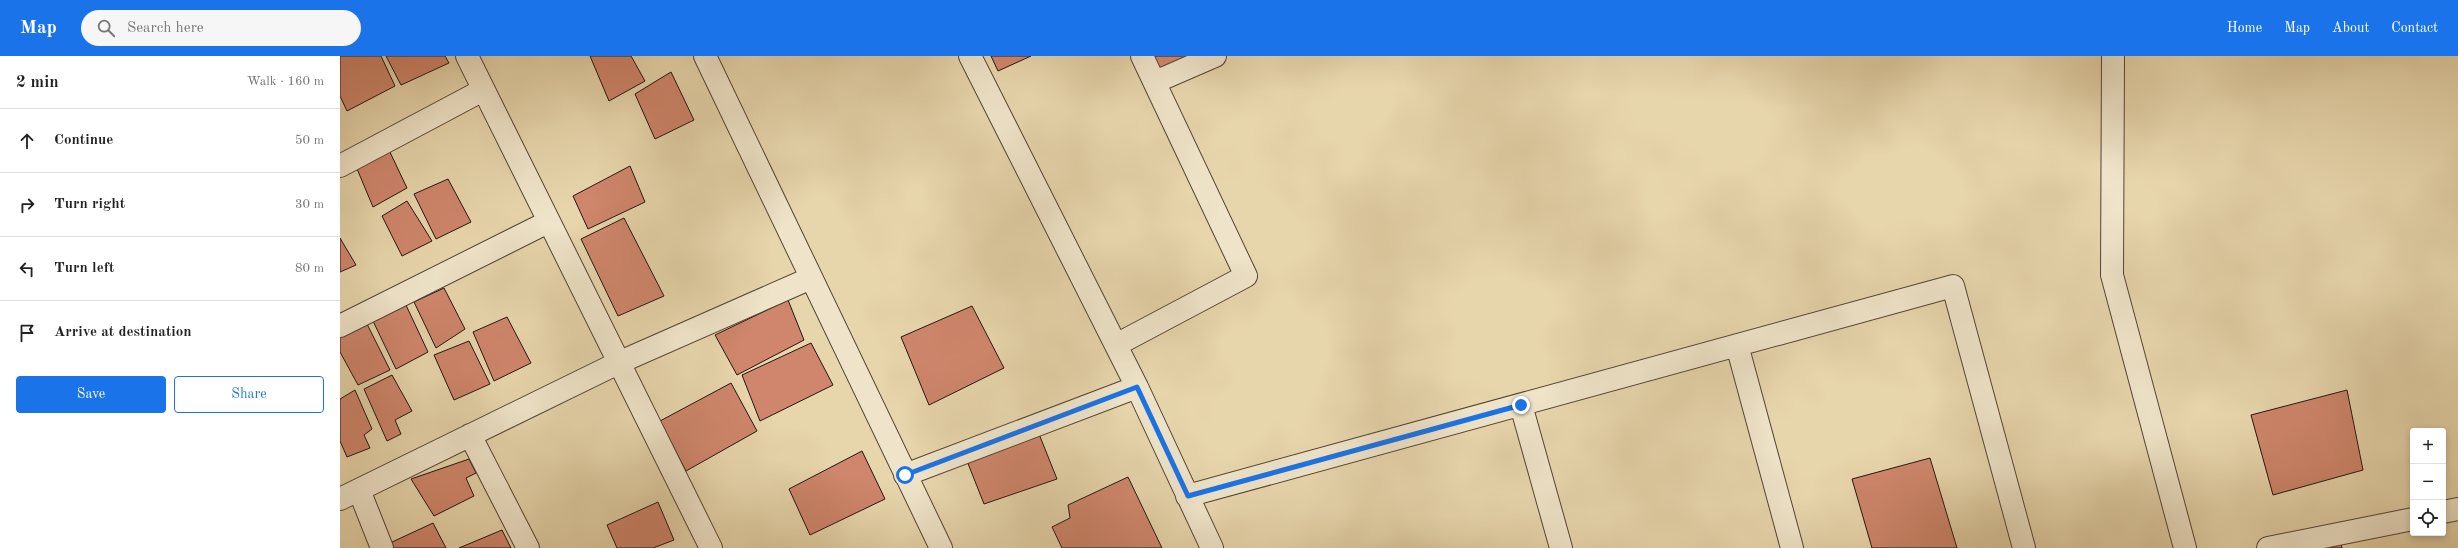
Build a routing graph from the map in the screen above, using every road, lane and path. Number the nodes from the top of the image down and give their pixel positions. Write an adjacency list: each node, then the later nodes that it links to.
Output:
1 (467, 56): 8 (street)
2 (705, 56): 11 (street)
3 (970, 56): 13 (street)
4 (1142, 56): 7 (street)
5 (1214, 56): 7 (street)
6 (2113, 56): 35 (street)
7 (1155, 82): 13 (street)
8 (483, 90): 9 (street); 10 (street)
9 (340, 166)
10 (548, 222): 12 (street); 15 (street)
11 (811, 278): 15 (street); 19 (street)
12 (340, 326)
13 (1116, 345): 16 (street)
14 (1737, 345): 17 (street); 33 (street); 34 (street)
15 (618, 363): 18 (street); 29 (street)
16 (1137, 387): 19 (street); 21 (street)
17 (1521, 405): 21 (street); 32 (street)
18 (470, 436): 20 (street); 28 (street)
19 (905, 475): 30 (street)
20 (359, 490): 22 (street); 27 (street)
21 (1188, 496): 31 (street)
22 (340, 499)
23 (2458, 509): 24 (street)
24 (2446, 511)
25 (2410, 520): 26 (street)
26 (2359, 540): 36 (street)
27 (382, 548)
28 (528, 548)
29 (711, 548)
30 (941, 548)
31 (1212, 548)
32 (1561, 548)
33 (1792, 548)
34 (2024, 548)
35 (2185, 548)
36 (2268, 548)

